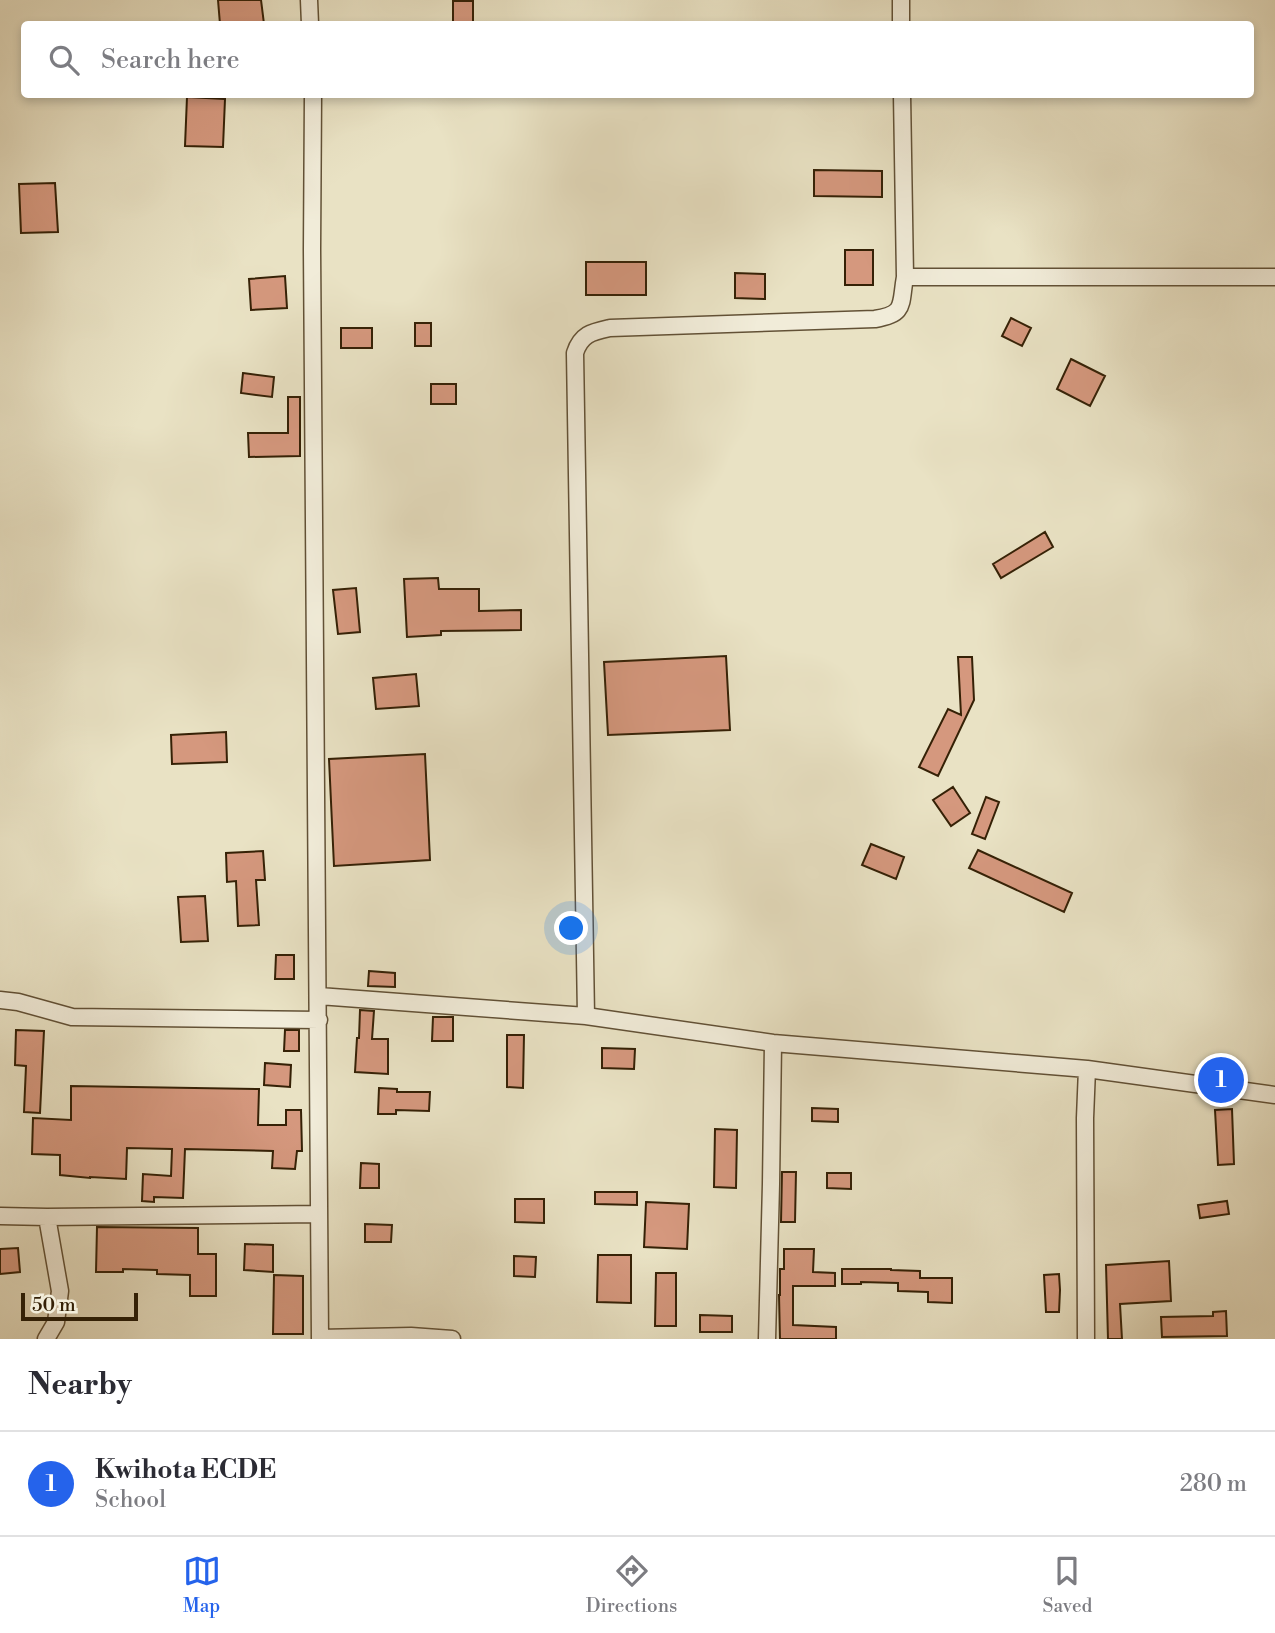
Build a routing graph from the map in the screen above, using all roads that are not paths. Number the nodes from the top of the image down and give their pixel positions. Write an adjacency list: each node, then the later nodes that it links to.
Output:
1 (309, 0): 3 (street)
2 (901, 0): 4 (street)
3 (310, 21)
4 (901, 21)
5 (313, 98): 9 (street)
6 (902, 98): 7 (street)
7 (905, 277): 8 (street); 11 (street)
8 (1275, 277)
9 (319, 996): 11 (street); 12 (street)
10 (0, 1000): 12 (street)
11 (586, 1016): 13 (street)
12 (319, 1020): 16 (street)
13 (773, 1043): 14 (street); 22 (street)
14 (1087, 1069): 15 (street); 23 (street)
15 (1275, 1095)
16 (319, 1214): 18 (street); 19 (street)
17 (0, 1216): 18 (street)
18 (47, 1217): 20 (street)
19 (320, 1338): 21 (street)
20 (46, 1339)
21 (452, 1339)
22 (767, 1339)
23 (1086, 1339)

